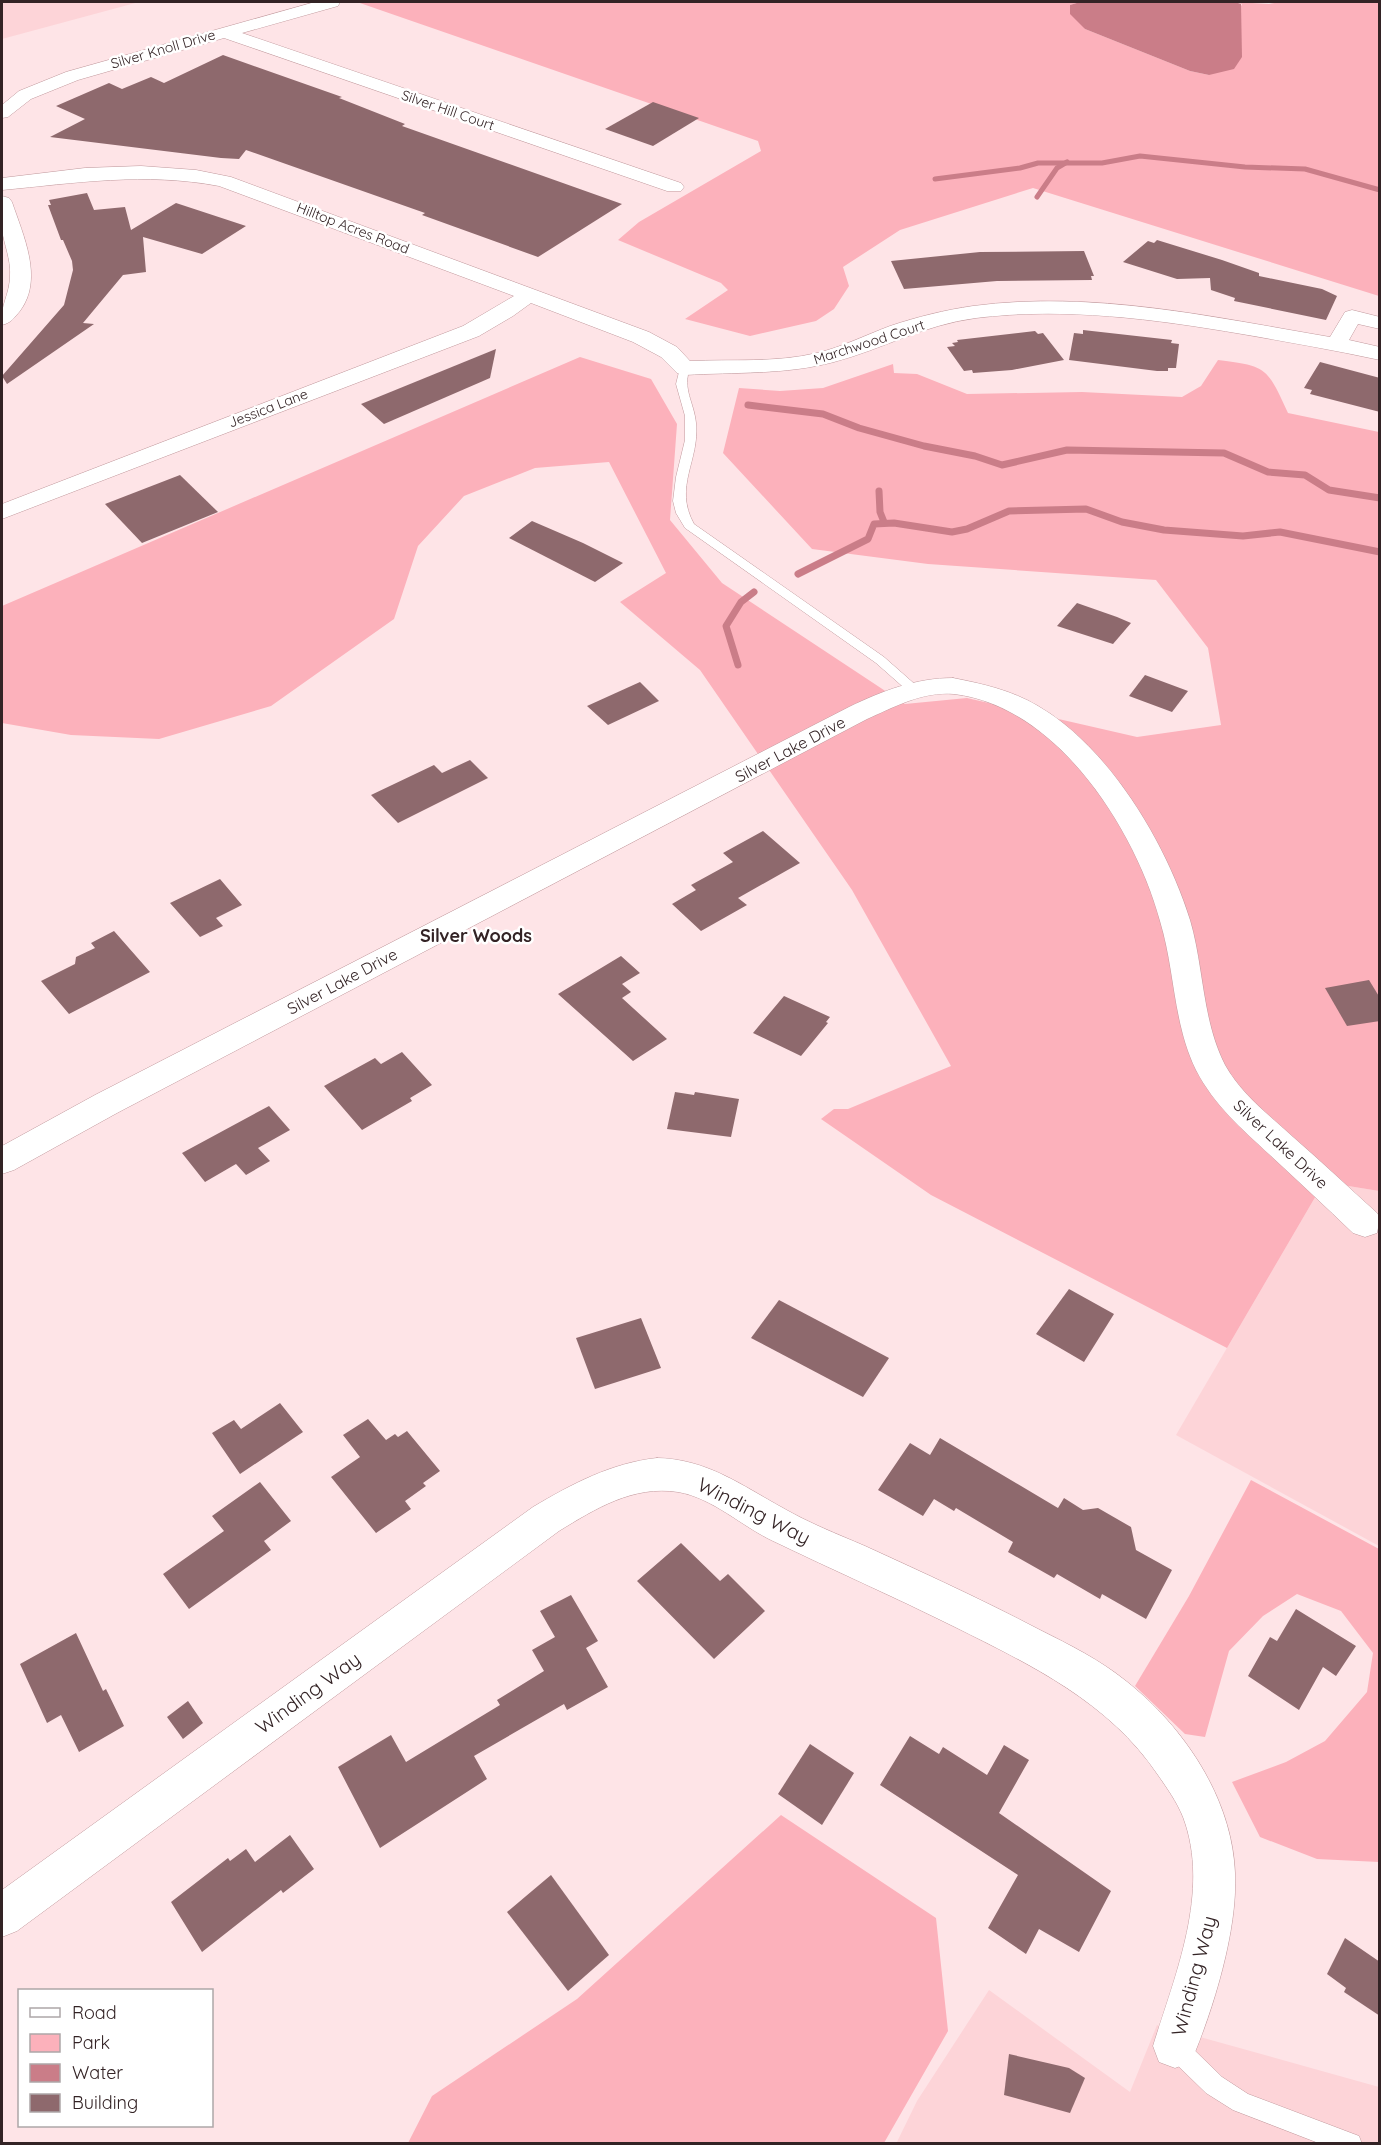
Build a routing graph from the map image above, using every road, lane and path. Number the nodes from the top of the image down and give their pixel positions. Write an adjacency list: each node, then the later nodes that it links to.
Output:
1 (332, 2): 2 (street, Silver Knoll Drive)
2 (223, 32): 3 (street, Silver Knoll Drive); 5 (street, Silver Hill Court)
3 (2, 113)
4 (2, 184): 7 (street, Hilltop Acres Road)
5 (674, 187)
6 (2, 202): 8 (street)
7 (529, 295): 12 (street, Hilltop Acres Road); 13 (street, Jessica Lane)
8 (2, 319)
9 (1380, 323): 10 (street)
10 (1336, 344): 11 (street, Marchwood Court); 12 (street, Marchwood Court)
11 (1380, 354)
12 (685, 368): 14 (lane)
13 (2, 512)
14 (914, 690): 15 (street, Silver Lake Drive); 16 (street, Silver Lake Drive)
15 (2, 1161)
16 (1365, 1223)
17 (2, 1916): 18 (street, Winding Way)
18 (1175, 2046): 19 (lane)
19 (1351, 2144)

